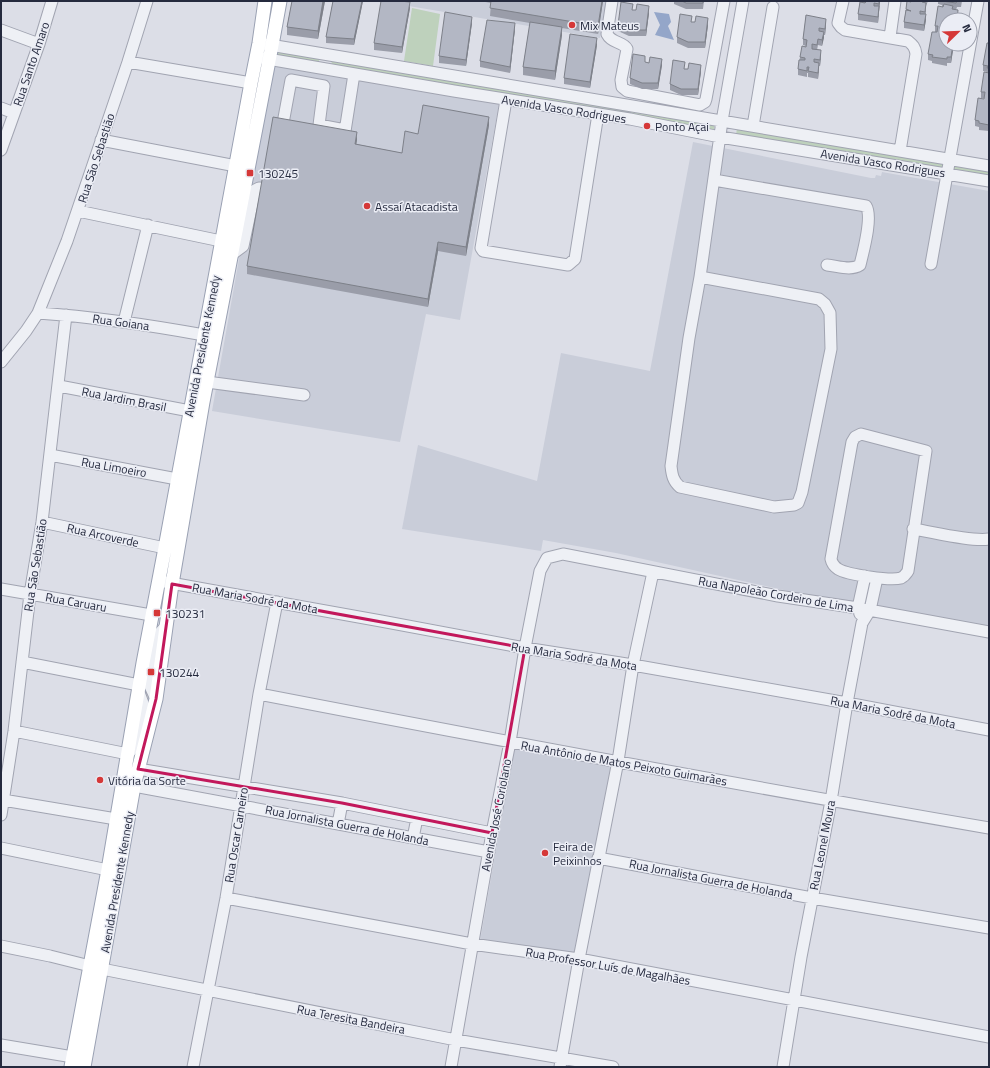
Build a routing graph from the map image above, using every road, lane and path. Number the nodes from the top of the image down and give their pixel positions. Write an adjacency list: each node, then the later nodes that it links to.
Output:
1 (52, 1): 14 (street, Rua Santo Amaro)
2 (147, 1): 20 (street, Rua São Sebastião)
3 (265, 1): 15 (main road, Avenida Presidente Kennedy)
4 (280, 1): 16 (main road, Avenida Presidente Kennedy)
5 (612, 1): 24 (street)
6 (724, 1): 26 (street)
7 (743, 1): 32 (street)
8 (842, 1): 13 (street)
9 (895, 1): 13 (street)
10 (978, 1): 41 (street)
11 (773, 8): 33 (street)
12 (1, 30): 14 (street)
13 (890, 37): 39 (street)
14 (39, 44): 30 (street, Rua Santo Amaro)
15 (259, 44): 16 (street, Avenida Vasco Rodrigues); 18 (main road, Avenida Presidente Kennedy)
16 (272, 45): 17 (street, Avenida Vasco Rodrigues); 19 (main road, Avenida Presidente Kennedy)
17 (328, 54): 21 (street); 28 (street, Avenida Vasco Rodrigues)
18 (256, 57): 19 (street, Avenida Vasco Rodrigues); 23 (main road, Avenida Presidente Kennedy)
19 (270, 60): 21 (street, Avenida Vasco Rodrigues); 51 (main road, Avenida Presidente Kennedy)
20 (128, 62): 23 (street); 36 (street, Rua São Sebastião)
21 (325, 70): 22 (street, Avenida Vasco Rodrigues)
22 (354, 74): 25 (street, Avenida Vasco Rodrigues); 34 (street)
23 (251, 82): 42 (main road, Avenida Presidente Kennedy)
24 (647, 94): 26 (street); 28 (street)
25 (506, 100): 31 (street, Avenida Vasco Rodrigues); 31 (street)
26 (676, 100): 29 (street)
27 (1, 108): 30 (street)
28 (650, 108): 29 (street, Avenida Vasco Rodrigues)
29 (668, 112): 32 (street, Avenida Vasco Rodrigues)
30 (14, 113): 38 (street, Rua Santo Amaro)
31 (598, 114): 35 (street, Avenida Vasco Rodrigues)
32 (722, 121): 33 (street, Avenida Vasco Rodrigues); 35 (street)
33 (753, 126): 39 (street, Avenida Vasco Rodrigues)
34 (345, 130): 37 (street); 40 (street)
35 (720, 137): 44 (street, Avenida Vasco Rodrigues); 45 (street)
36 (101, 140): 42 (street); 48 (street, Rua São Sebastião)
37 (280, 142)
38 (1, 150)
39 (900, 150): 41 (street, Avenida Vasco Rodrigues)
40 (341, 154)
41 (950, 159): 43 (street, Avenida Vasco Rodrigues); 44 (street)
42 (236, 166): 50 (main road, Avenida Presidente Kennedy)
43 (989, 166)
44 (947, 174): 46 (street, Avenida Vasco Rodrigues); 52 (street)
45 (714, 180): 53 (street); 54 (street)
46 (989, 181)
47 (272, 189): 51 (street)
48 (78, 211): 49 (street); 55 (street, Rua São Sebastião)
49 (148, 225): 50 (street); 57 (street)
50 (221, 241): 58 (main road, Avenida Presidente Kennedy)
51 (231, 255): 60 (main road, Avenida Presidente Kennedy)
52 (931, 264)
53 (827, 265)
54 (700, 277): 54 (street)
55 (38, 313): 56 (street, Rua Goiana); 59 (street, Rua São Sebastião)
56 (66, 315): 57 (street, Rua Goiana); 61 (street, Rua São Sebastião)
57 (124, 322): 58 (street, Rua Goiana)
58 (204, 335): 63 (main road, Avenida Presidente Kennedy)
59 (1, 362)
60 (207, 382): 62 (street); 75 (main road, Avenida Presidente Kennedy)
61 (58, 386): 63 (street, Rua Jardim Brasil); 64 (street, Rua São Sebastião)
62 (304, 395)
63 (190, 411): 65 (main road, Avenida Presidente Kennedy)
64 (50, 455): 65 (street, Rua Limoeiro); 66 (street, Rua São Sebastião)
65 (177, 479): 69 (main road, Avenida Presidente Kennedy)
66 (42, 522): 69 (street, Rua Arcoverde); 77 (street, Rua São Sebastião)
67 (913, 529): 68 (street); 72 (street); 73 (street)
68 (989, 538)
69 (165, 548): 74 (main road, Avenida Presidente Kennedy)
70 (563, 554): 71 (street, Rua Napoleão Cordeiro de Lima); 82 (street, Avenida José Coriolano)
71 (653, 572): 79 (street, Rua Napoleão Cordeiro de Lima); 84 (street)
72 (865, 576): 73 (street); 79 (street)
73 (877, 578): 79 (street)
74 (158, 581): 75 (street, Rua Maria Sodré da Mota); 80 (main road, Avenida Presidente Kennedy)
75 (172, 584): 78 (street, Rua Maria Sodré da Mota); 93 (main road, Avenida Presidente Kennedy)
76 (1, 589): 77 (street, Rua Caruaru)
77 (30, 594): 80 (street, Rua Caruaru); 83 (street, Rua São Sebastião)
78 (277, 602): 82 (street, Rua Maria Sodré da Mota); 86 (street, Rua Oscar Carneiro)
79 (864, 609): 81 (street, Rua Napoleão Cordeiro de Lima); 87 (street, Rua Leonel Moura)
80 (151, 614): 85 (main road, Avenida Presidente Kennedy)
81 (989, 632)
82 (525, 648): 84 (street, Rua Maria Sodré da Mota); 90 (street, Avenida José Coriolano)
83 (22, 662): 85 (street); 89 (street, Rua São Sebastião)
84 (633, 665): 87 (street, Rua Maria Sodré da Mota); 92 (street)
85 (139, 688): 91 (main road, Avenida Presidente Kennedy)
86 (259, 694): 90 (street, Rua Antônio de Matos Peixoto Guimarães); 95 (street, Rua Oscar Carneiro)
87 (847, 703): 88 (street, Rua Maria Sodré da Mota); 97 (street, Rua Leonel Moura)
88 (989, 730)
89 (14, 731): 91 (street); 96 (street, Rua São Sebastião)
90 (510, 742): 92 (street, Rua Antônio de Matos Peixoto Guimarães); 105 (street, Avenida José Coriolano)
91 (128, 754): 102 (main road, Avenida Presidente Kennedy)
92 (618, 762): 97 (street, Rua Antônio de Matos Peixoto Guimarães); 109 (street)
93 (138, 769): 94 (main road, Avenida Presidente Kennedy); 95 (street, Rua Jornalista Guerra de Holanda)
94 (134, 786): 99 (street, Rua Jornalista Guerra de Holanda); 117 (main road, Avenida Presidente Kennedy)
95 (244, 786): 98 (street, Rua Jornalista Guerra de Holanda); 99 (street, Rua Oscar Carneiro)
96 (3, 800): 100 (street, Rua São Sebastião); 102 (street)
97 (831, 801): 104 (street, Rua Antônio de Matos Peixoto Guimarães); 112 (street, Rua Leonel Moura)
98 (342, 802): 101 (street, Rua Jornalista Guerra de Holanda); 103 (street)
99 (241, 805): 103 (street, Rua Jornalista Guerra de Holanda); 111 (street, Rua Oscar Carneiro)
100 (1, 815)
101 (417, 818): 105 (street, Rua Jornalista Guerra de Holanda); 106 (street)
102 (116, 819): 110 (main road, Avenida Presidente Kennedy)
103 (338, 824): 106 (street, Rua Jornalista Guerra de Holanda)
104 (989, 828)
105 (492, 833): 108 (street, Avenida José Coriolano)
106 (413, 838): 108 (street, Rua Jornalista Guerra de Holanda)
107 (1, 848): 110 (street)
108 (489, 852): 114 (street, Avenida José Coriolano)
109 (598, 858): 112 (street, Rua Jornalista Guerra de Holanda); 116 (street)
110 (108, 870): 117 (main road, Avenida Presidente Kennedy)
111 (226, 898): 114 (street, Rua Professor Luís de Magalhães); 118 (street, Rua Oscar Carneiro)
112 (812, 898): 113 (street, Rua Jornalista Guerra de Holanda); 119 (street, Rua Leonel Moura)
113 (989, 928)
114 (472, 944): 116 (street, Rua Professor Luís de Magalhães); 121 (street, Avenida José Coriolano)
115 (1, 946): 117 (street, Rua Teresita Bandeira)
116 (579, 959): 119 (street, Rua Professor Luís de Magalhães); 124 (street)
117 (96, 968): 118 (street, Rua Teresita Bandeira); 123 (main road, Avenida Presidente Kennedy); 125 (main road, Avenida Presidente Kennedy)
118 (208, 990): 121 (street, Rua Teresita Bandeira); 126 (street, Rua Oscar Carneiro)
119 (794, 1001): 120 (street, Rua Professor Luís de Magalhães); 129 (street, Rua Leonel Moura)
120 (989, 1037)
121 (456, 1040): 124 (street, Rua Teresita Bandeira); 127 (street, Avenida José Coriolano)
122 (1, 1045): 123 (street)
123 (72, 1062)
124 (560, 1063): 128 (street, Rua Teresita Bandeira)
125 (84, 1067)
126 (193, 1067)
127 (451, 1067)
128 (613, 1067)
129 (783, 1067)

